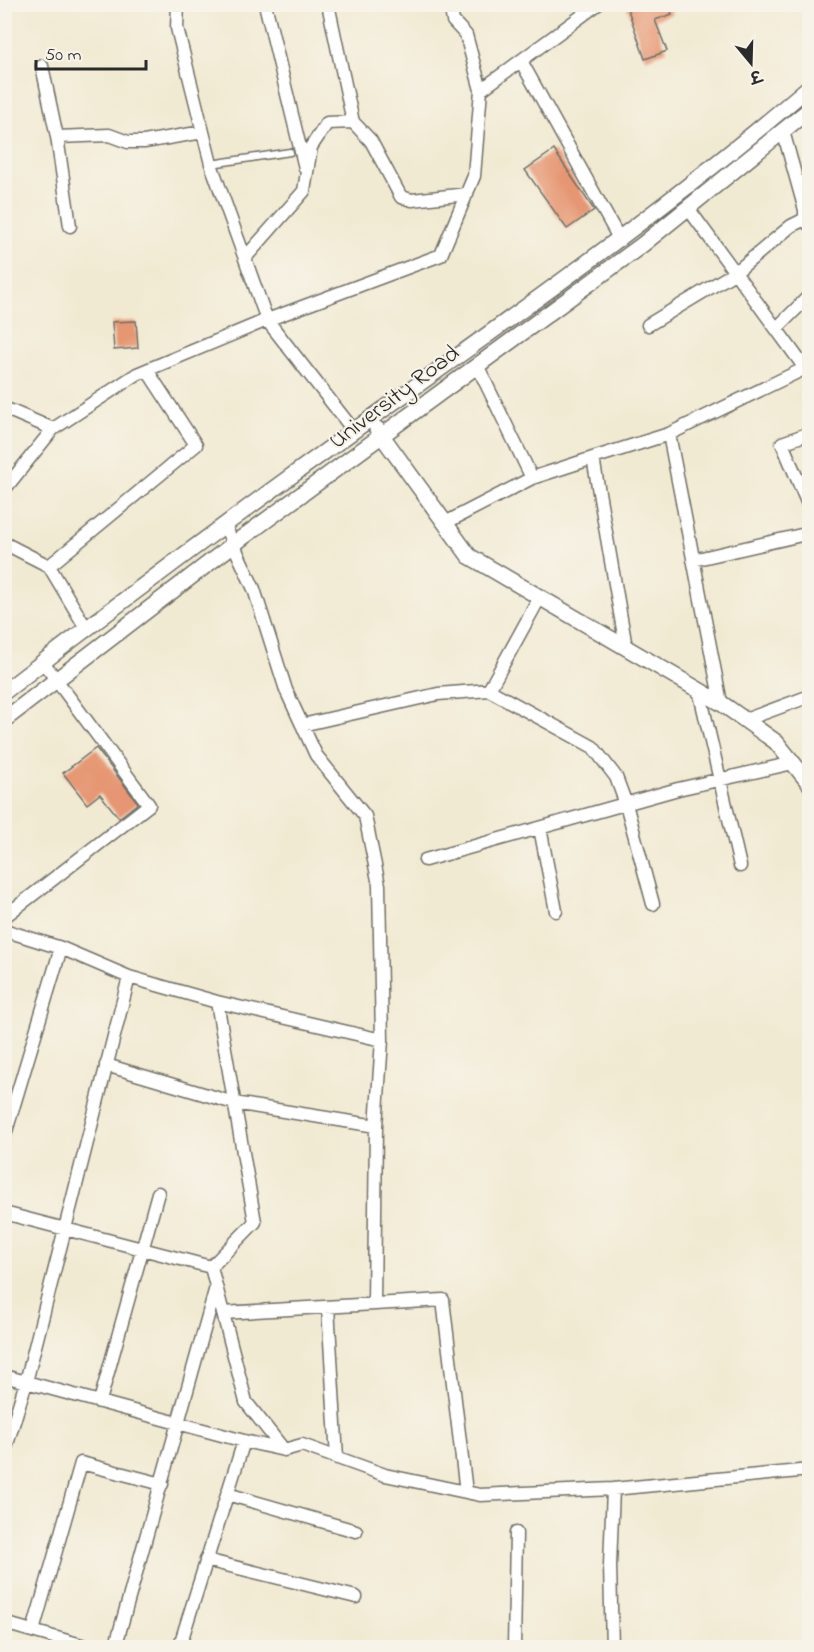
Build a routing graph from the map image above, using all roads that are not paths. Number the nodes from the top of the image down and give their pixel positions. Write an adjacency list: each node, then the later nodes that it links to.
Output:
1 (178, 4): 13 (street)
2 (265, 4): 17 (street)
3 (328, 4): 11 (street)
4 (450, 4): 9 (street)
5 (598, 4): 6 (street)
6 (521, 61): 9 (street); 22 (street)
7 (42, 66): 14 (street)
8 (810, 86): 22 (street, University Road)
9 (481, 90): 18 (street)
10 (810, 109): 12 (street, University Road)
11 (353, 122): 17 (street); 18 (street)
12 (783, 131): 19 (street, University Road); 20 (street)
13 (203, 132): 14 (street); 16 (street)
14 (57, 137): 21 (street)
15 (290, 152): 16 (lane)
16 (211, 164): 23 (street)
17 (306, 169): 23 (street)
18 (467, 194): 26 (street)
19 (688, 208): 24 (street); 29 (street, University Road)
20 (807, 223): 24 (street)
21 (70, 226)
22 (620, 240): 33 (street, University Road)
23 (245, 258): 26 (street)
24 (736, 272): 27 (street); 28 (street)
25 (810, 295): 28 (street)
26 (267, 320): 31 (street); 35 (street)
27 (648, 326)
28 (777, 328): 30 (street)
29 (477, 365): 38 (street, University Road); 40 (street)
30 (808, 369): 37 (street)
31 (147, 370): 34 (street); 49 (street)
32 (4, 408): 34 (street)
33 (369, 420): 35 (street, University Road); 38 (street)
34 (53, 429): 41 (street)
35 (354, 431): 44 (street, University Road)
36 (810, 433): 42 (street)
37 (669, 434): 39 (street); 48 (street)
38 (383, 437): 43 (street); 47 (street, University Road)
39 (593, 458): 40 (street); 52 (street)
40 (532, 478): 43 (street)
41 (4, 490)
42 (810, 508)
43 (445, 523): 50 (street)
44 (225, 526): 47 (street); 51 (street, University Road)
45 (810, 533): 48 (street)
46 (4, 543): 49 (street)
47 (235, 543): 54 (street, University Road); 62 (street)
48 (693, 560): 59 (street)
49 (49, 567): 51 (street)
50 (540, 597): 52 (street); 55 (street)
51 (86, 628): 53 (street, University Road)
52 (626, 647): 56 (street)
53 (43, 662): 54 (street); 57 (street, University Road)
54 (56, 680): 60 (street, University Road); 72 (street)
55 (489, 690): 62 (street); 66 (street)
56 (699, 690): 59 (street); 64 (street)
57 (4, 692)
58 (810, 696): 61 (street)
59 (721, 703): 61 (street)
60 (4, 720)
61 (745, 720): 63 (street)
62 (302, 725): 77 (street)
63 (793, 763): 64 (street); 65 (street)
64 (718, 780): 66 (street); 69 (street)
65 (810, 784)
66 (626, 804): 67 (street); 70 (street)
67 (540, 828): 68 (street); 71 (street)
68 (424, 860)
69 (740, 866)
70 (653, 904)
71 (556, 911)
72 (4, 917)
73 (4, 930): 74 (street)
74 (61, 948): 75 (street); 81 (street)
75 (129, 977): 76 (street); 78 (street)
76 (217, 1002): 77 (street); 79 (street)
77 (382, 1040): 80 (street)
78 (106, 1065): 79 (street); 84 (street)
79 (234, 1103): 80 (street); 86 (street)
80 (376, 1126): 88 (street)
81 (4, 1138)
82 (158, 1193): 85 (street)
83 (4, 1213): 84 (street)
84 (63, 1228): 85 (street); 92 (street)
85 (143, 1249): 86 (street); 93 (street)
86 (211, 1267): 87 (street)
87 (216, 1285): 90 (street); 94 (street)
88 (374, 1304): 89 (street); 102 (street)
89 (328, 1307): 90 (street); 98 (street)
90 (223, 1313): 96 (street)
91 (4, 1376): 92 (street)
92 (26, 1382): 93 (street); 97 (street)
93 (100, 1401): 94 (street)
94 (179, 1425): 95 (street); 100 (street)
95 (244, 1441): 96 (street); 103 (street)
96 (284, 1450): 98 (street)
97 (4, 1454)
98 (337, 1458): 102 (street)
99 (810, 1470): 101 (street)
100 (162, 1484): 109 (street); 111 (street)
101 (613, 1489): 102 (street); 114 (street)
102 (466, 1492)
103 (227, 1494): 104 (street); 106 (street)
104 (356, 1531)
105 (516, 1533): 113 (street)
106 (206, 1560): 107 (street); 112 (street)
107 (356, 1597)
108 (4, 1623): 109 (street)
109 (33, 1631): 110 (street)
110 (92, 1647)
111 (115, 1647)
112 (179, 1647)
113 (514, 1647)
114 (612, 1647)

